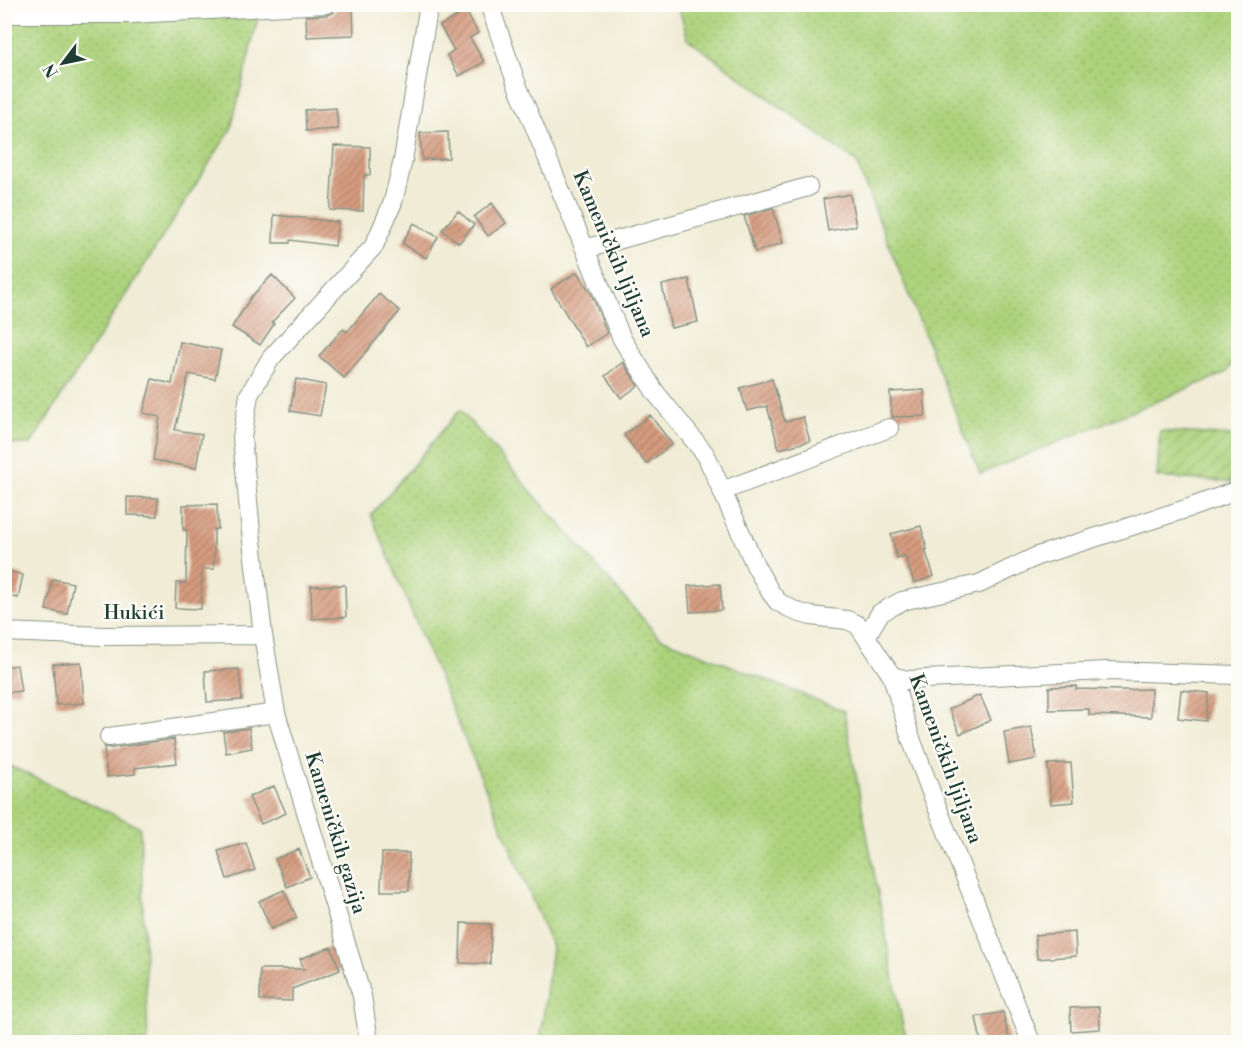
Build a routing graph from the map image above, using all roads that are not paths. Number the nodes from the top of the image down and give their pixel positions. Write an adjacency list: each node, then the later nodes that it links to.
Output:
1 (326, 4): 4 (street)
2 (429, 4): 11 (street, Kameničkih gazija)
3 (489, 4): 6 (street, Kameničkih ljiljana)
4 (6, 14)
5 (808, 187): 6 (street)
6 (585, 249): 8 (street, Kameničkih ljiljana)
7 (889, 428): 8 (street)
8 (722, 491): 12 (street, Kameničkih ljiljana)
9 (1233, 492): 12 (street)
10 (4, 632): 11 (street, Hukići)
11 (263, 635): 15 (street, Kameničkih gazija)
12 (866, 637): 14 (street, Kameničkih ljiljana)
13 (1239, 675): 14 (street)
14 (892, 676): 18 (street, Kameničkih ljiljana)
15 (276, 713): 16 (street); 17 (street, Kameničkih gazija)
16 (109, 736)
17 (369, 1042)
18 (1031, 1042)

